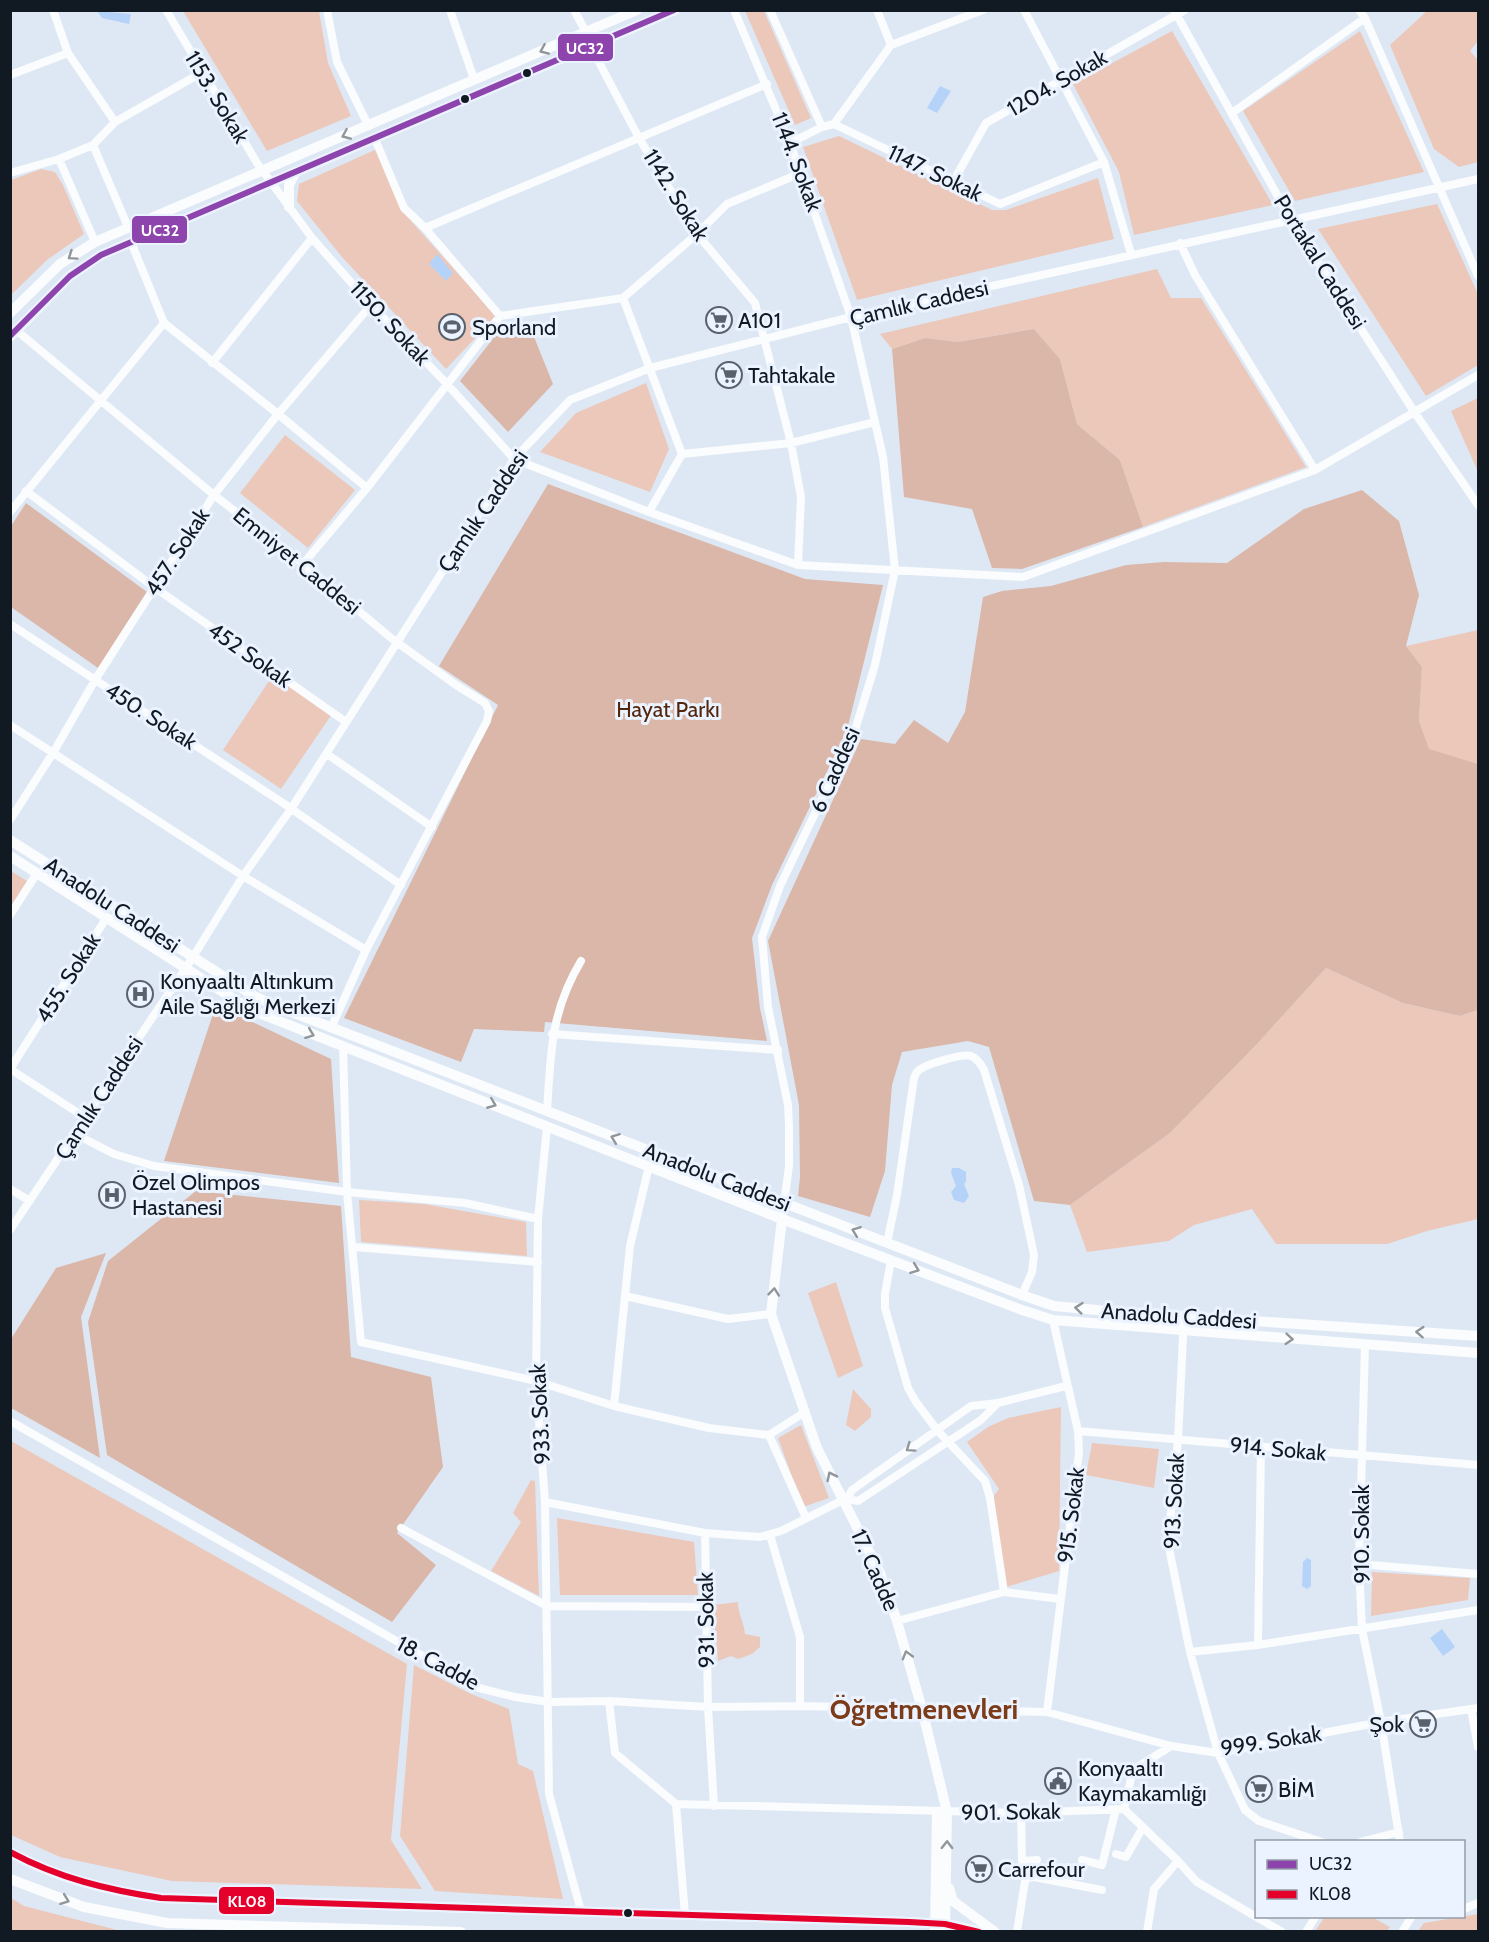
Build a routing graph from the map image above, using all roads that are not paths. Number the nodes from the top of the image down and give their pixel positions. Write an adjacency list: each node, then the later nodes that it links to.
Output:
1 (53, 10): 20 (street)
2 (166, 10): 21 (street, 1153. Sokak)
3 (327, 10): 29 (street)
4 (450, 10): 23 (street)
5 (574, 10): 17 (street)
6 (637, 10): 17 (main road)
7 (675, 10): 19 (main road)
8 (734, 10): 25 (street, 1144. Sokak)
9 (770, 10): 30 (street)
10 (877, 10): 18 (street)
11 (983, 10): 18 (street)
12 (1024, 10): 24 (street)
13 (1185, 10): 15 (street, 1204. Sokak)
14 (1359, 10): 16 (street)
15 (1175, 13): 24 (street, 1204. Sokak); 26 (street, Portakal Caddesi)
16 (1365, 18): 26 (street); 44 (street)
17 (586, 32): 23 (main road, one-way to 23)
18 (891, 45): 28 (street)
19 (591, 46): 31 (street, 1142. Sokak); 32 (main road)
20 (68, 53): 22 (street); 27 (street)
21 (201, 73): 27 (street); 37 (street, 1153. Sokak)
22 (10, 75)
23 (474, 80): 29 (main road)
24 (1061, 81): 36 (street); 42 (street, 1204. Sokak)
25 (767, 84): 31 (street); 33 (street, 1144. Sokak)
26 (1232, 113): 46 (street, Portakal Caddesi)
27 (115, 122): 34 (street)
28 (834, 124): 30 (street); 42 (street, 1147. Sokak)
29 (368, 125): 37 (main road, one-way to 37)
30 (822, 127): 33 (street)
31 (639, 138): 48 (street); 49 (street, 1142. Sokak)
32 (375, 139): 39 (main road); 48 (street)
33 (790, 143): 40 (street, 1144. Sokak)
34 (93, 145): 35 (street); 47 (street)
35 (59, 159): 38 (street); 51 (street)
36 (1104, 162): 42 (street, 1147. Sokak); 54 (street)
37 (262, 170): 43 (street, 1153. Sokak); 47 (main road)
38 (10, 173)
39 (295, 173): 43 (main road); 45 (main road)
40 (801, 173): 49 (street); 60 (street, 1144. Sokak)
41 (1479, 179): 44 (street, Çamlık Caddesi)
42 (953, 182)
43 (271, 183): 45 (street, 1150. Sokak); 52 (main road)
44 (1439, 187): 46 (street, Çamlık Caddesi); 55 (street)
45 (289, 207): 50 (street, 1150. Sokak)
46 (1291, 220): 53 (street, Çamlık Caddesi); 69 (street, Portakal Caddesi)
47 (128, 227): 51 (main road)
48 (425, 228): 59 (street)
49 (697, 234): 56 (street); 63 (street, 1142. Sokak)
50 (312, 238): 57 (street, 1150. Sokak); 64 (street)
51 (95, 242): 58 (main road, one-way to 58)
52 (131, 242): 61 (street); 62 (main road)
53 (1180, 243): 54 (street, Çamlık Caddesi); 75 (street)
54 (1131, 254): 60 (street, Çamlık Caddesi)
55 (1479, 276)
56 (623, 298): 59 (street); 65 (street)
57 (371, 305): 67 (street, 1150. Sokak); 70 (street, 457. Sokak)
58 (10, 313)
59 (500, 316): 67 (street)
60 (851, 317): 63 (street, Çamlık Caddesi); 71 (street, 6 Caddesi)
61 (164, 323): 64 (street); 68 (street)
62 (13, 334): 68 (street, Emniyet Caddesi)
63 (765, 339): 65 (street, Çamlık Caddesi); 72 (street, 1142. Sokak)
64 (212, 363): 70 (street)
65 (650, 368): 73 (street); 74 (street, Çamlık Caddesi)
66 (1479, 375): 69 (street)
67 (447, 384): 74 (street, 1150. Sokak); 76 (street)
68 (100, 400): 77 (street); 78 (street, Emniyet Caddesi)
69 (1415, 413): 75 (street); 79 (street, Portakal Caddesi)
70 (278, 414): 76 (street); 78 (street, 457. Sokak)
71 (875, 422): 72 (street); 84 (street, 6 Caddesi)
72 (791, 443): 73 (street); 83 (street, 1142. Sokak)
73 (682, 454): 81 (street)
74 (514, 459): 81 (street); 87 (street, Çamlık Caddesi)
75 (1316, 470): 84 (street)
76 (367, 488): 82 (street)
77 (26, 491): 80 (street); 85 (street, 452 Sokak)
78 (214, 495): 82 (street, Emniyet Caddesi); 85 (street, 457. Sokak)
79 (1479, 505)
80 (10, 512)
81 (649, 512): 83 (street)
82 (303, 564): 87 (street, Emniyet Caddesi)
83 (798, 565): 84 (street)
84 (895, 570): 110 (street, 6 Caddesi)
85 (154, 587): 88 (street, 457. Sokak); 89 (street, 452 Sokak)
86 (10, 624): 88 (street, 450. Sokak)
87 (397, 642): 89 (street, Çamlık Caddesi); 95 (street, Emniyet Caddesi)
88 (95, 680): 91 (street, 457. Sokak); 93 (street, 450. Sokak)
89 (346, 722): 92 (street, Çamlık Caddesi)
90 (10, 725): 91 (street)
91 (53, 753): 94 (street, 457. Sokak); 99 (street)
92 (327, 754): 93 (street, Çamlık Caddesi); 95 (street)
93 (291, 809): 99 (street, Çamlık Caddesi); 100 (street, 450. Sokak)
94 (10, 820)
95 (432, 826): 100 (street)
96 (10, 840): 104 (main road, Anadolu Caddesi)
97 (10, 856): 98 (main road, Anadolu Caddesi)
98 (37, 873): 101 (street); 102 (main road, Anadolu Caddesi)
99 (243, 876): 103 (street); 104 (street, Çamlık Caddesi)
100 (401, 885): 103 (street)
101 (10, 915)
102 (106, 917): 106 (main road, Anadolu Caddesi); 111 (street, 455. Sokak)
103 (366, 950): 107 (street)
104 (192, 957): 106 (street, Çamlık Caddesi); 107 (main road, Anadolu Caddesi)
105 (582, 961): 108 (street)
106 (185, 967): 109 (main road, Anadolu Caddesi, one-way to 109); 113 (street, Çamlık Caddesi)
107 (331, 1028): 112 (main road, Anadolu Caddesi)
108 (552, 1034): 110 (street); 112 (street)
109 (343, 1046): 114 (main road, Anadolu Caddesi, one-way to 114); 118 (street)
110 (778, 1050): 120 (street, 6 Caddesi)
111 (10, 1069): 113 (street)
112 (547, 1111): 120 (main road, Anadolu Caddesi, one-way to 112)
113 (86, 1118): 115 (street, Çamlık Caddesi)
114 (547, 1126): 116 (main road, Anadolu Caddesi); 121 (street, 933. Sokak)
115 (75, 1134): 118 (street); 119 (street, Çamlık Caddesi)
116 (649, 1166): 122 (main road, Anadolu Caddesi); 129 (street)
117 (10, 1189): 119 (street)
118 (347, 1192): 121 (street); 125 (street)
119 (30, 1202): 123 (street, Çamlık Caddesi)
120 (784, 1203): 122 (street, 6 Caddesi); 124 (main road, Anadolu Caddesi, one-way to 120)
121 (538, 1219): 127 (street, 933. Sokak)
122 (782, 1219): 126 (main road, Anadolu Caddesi); 130 (main road, 17. Cadde, one-way to 122)
123 (10, 1230)
124 (887, 1244): 128 (main road, Anadolu Caddesi); 128 (street)
125 (354, 1247): 127 (street); 137 (street)
126 (891, 1260): 132 (main road, Anadolu Caddesi, one-way to 132); 143 (street)
127 (538, 1262): 137 (street, 933. Sokak)
128 (1022, 1295): 131 (main road, Anadolu Caddesi, one-way to 128)
129 (625, 1296): 130 (street); 140 (street)
130 (771, 1314): 141 (main road, 17. Cadde)
131 (1184, 1317): 133 (street, 913. Sokak); 134 (main road, Anadolu Caddesi, one-way to 131)
132 (1053, 1320): 133 (main road, Anadolu Caddesi); 138 (street, 915. Sokak)
133 (1184, 1330): 135 (main road, Anadolu Caddesi, one-way to 135); 146 (street, 913. Sokak)
134 (1479, 1336)
135 (1365, 1345): 136 (main road, Anadolu Caddesi); 149 (street, 910. Sokak)
136 (1479, 1353)
137 (537, 1381): 140 (street); 152 (street, 933. Sokak)
138 (1066, 1386): 139 (street); 144 (street, 915. Sokak)
139 (998, 1403): 143 (street); 147 (street)
140 (614, 1406): 145 (street)
141 (805, 1413): 145 (street); 151 (main road, 17. Cadde, one-way to 141)
142 (10, 1421): 169 (street, 18. Cadde)
143 (937, 1430): 147 (street); 151 (street, one-way to 151)
144 (1078, 1431): 146 (street, 914. Sokak); 160 (street, 915. Sokak)
145 (769, 1435): 153 (street)
146 (1178, 1440): 148 (street, 914. Sokak); 167 (street, 913. Sokak)
147 (948, 1442): 151 (street); 159 (street)
148 (1261, 1447): 149 (street, 914. Sokak); 166 (street)
149 (1362, 1456): 150 (street, 914. Sokak); 157 (street, 910. Sokak)
150 (1479, 1464)
151 (845, 1499): 153 (street); 164 (main road, 17. Cadde)
152 (545, 1502): 155 (street); 161 (street, 933. Sokak)
153 (806, 1518): 156 (street)
154 (401, 1528): 161 (street)
155 (705, 1533): 156 (street); 162 (street, 931. Sokak)
156 (770, 1535): 170 (street)
157 (1359, 1564): 158 (street); 165 (street, 910. Sokak)
158 (1479, 1574)
159 (1004, 1592): 160 (street); 164 (street)
160 (1060, 1599): 174 (street, 915. Sokak)
161 (547, 1606): 162 (street); 169 (street, 933. Sokak)
162 (706, 1607): 171 (street, 931. Sokak)
163 (1479, 1610): 165 (street)
164 (897, 1621): 173 (main road, 17. Cadde, one-way to 164)
165 (1362, 1629): 166 (street); 175 (street, 910. Sokak)
166 (1258, 1645): 167 (street)
167 (1190, 1652): 178 (street, 913. Sokak)
168 (609, 1701): 169 (street, 18. Cadde); 171 (street, 18. Cadde); 179 (street)
169 (549, 1702): 198 (street, 933. Sokak)
170 (800, 1706): 171 (street, 18. Cadde); 173 (street, 18. Cadde)
171 (708, 1707): 180 (street, 931. Sokak)
172 (1475, 1708): 175 (street, 999. Sokak); 177 (street)
173 (922, 1709): 174 (street, 999. Sokak); 182 (main road, 17. Cadde)
174 (1047, 1712): 176 (street, 999. Sokak)
175 (1381, 1722): 178 (street, 999. Sokak); 185 (street, 910. Sokak)
176 (1171, 1746): 178 (street, 999. Sokak); 181 (street)
177 (1479, 1747)
178 (1218, 1753): 186 (street, 913. Sokak)
179 (676, 1804): 180 (street, 901. Sokak); 199 (street)
180 (714, 1806): 182 (street, 901. Sokak)
181 (1120, 1809): 183 (street, 901. Sokak); 184 (street); 191 (street)
182 (942, 1812): 183 (street, 901. Sokak); 194 (main road, 17. Cadde, one-way to 182); 204 (main road)
183 (1021, 1813): 190 (street)
184 (1143, 1827): 189 (street); 192 (street)
185 (1399, 1837): 187 (street)
186 (1316, 1840)
187 (1376, 1840)
188 (10, 1852): 198 (main road)
189 (1116, 1854)
190 (1037, 1860)
191 (1082, 1860)
192 (1178, 1861): 200 (street); 209 (street)
193 (10, 1879): 205 (main road, one-way to 205)
194 (946, 1879): 204 (main road, 17. Cadde); 207 (main road)
195 (1102, 1890): 208 (street)
196 (1479, 1903): 197 (street)
197 (1465, 1909)
198 (581, 1911): 199 (main road)
199 (685, 1915): 204 (main road)
200 (1255, 1916)
201 (1258, 1918): 210 (street)
202 (1315, 1918): 211 (street)
203 (1411, 1918): 212 (street)
204 (940, 1928): 206 (main road)
205 (461, 1932)
206 (981, 1932)
207 (995, 1932)
208 (1017, 1932)
209 (1148, 1932)
210 (1282, 1932)
211 (1306, 1932)
212 (1402, 1932)

